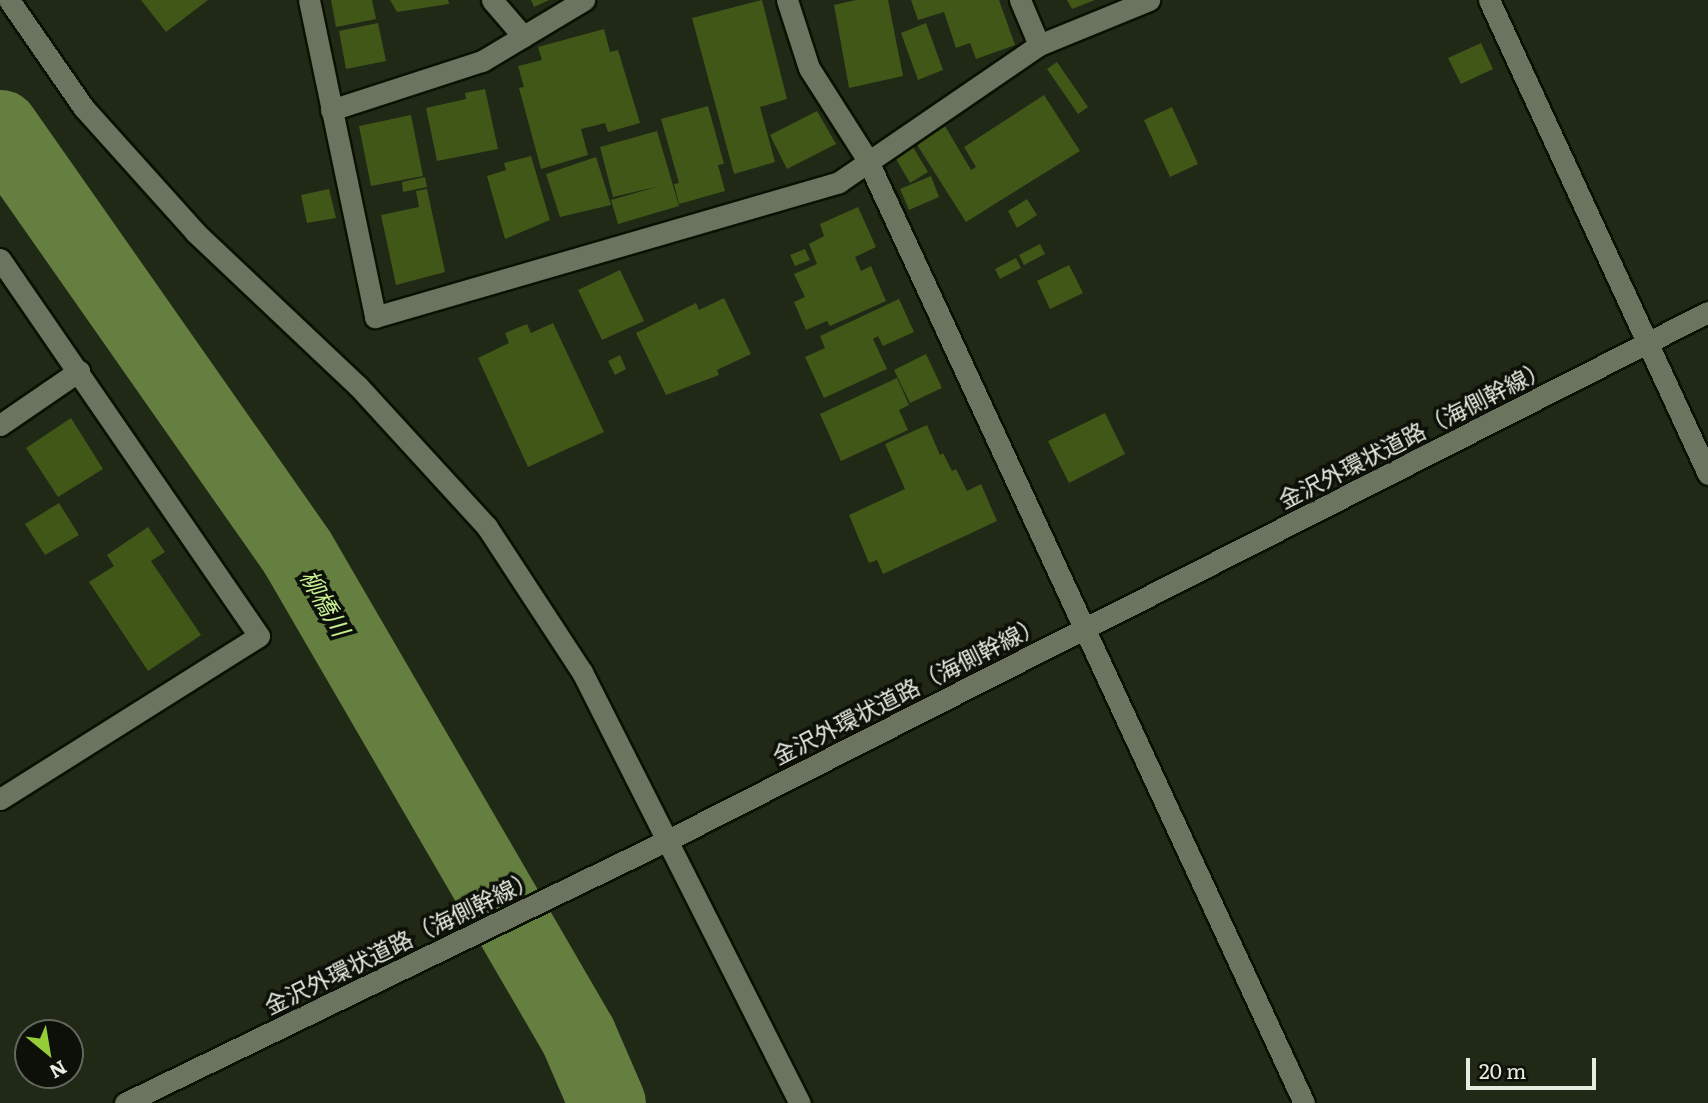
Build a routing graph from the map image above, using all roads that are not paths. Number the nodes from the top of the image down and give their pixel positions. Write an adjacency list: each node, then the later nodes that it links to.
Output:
1 (9, 0): 21 (street)
2 (309, 0): 11 (street)
3 (492, 0): 9 (street)
4 (584, 0): 9 (street)
5 (787, 0): 12 (street)
6 (1020, 0): 10 (street)
7 (1149, 0): 10 (street)
8 (1489, 0): 15 (street)
9 (523, 36): 11 (street)
10 (1039, 45): 12 (street)
11 (331, 110): 12 (street)
12 (867, 159): 19 (street)
13 (0, 259): 16 (street)
14 (1708, 312): 15 (street, 金沢外環状道路（海側幹線）)
15 (1647, 343): 18 (street); 19 (street, 金沢外環状道路（海側幹線）)
16 (79, 372): 17 (street); 20 (street)
17 (0, 425)
18 (1708, 474)
19 (1085, 629): 21 (street, 金沢外環状道路（海側幹線）); 24 (street)
20 (0, 799)
21 (670, 839): 22 (street, 金沢外環状道路（海側幹線）); 23 (street)
22 (125, 1103)
23 (800, 1103)
24 (1304, 1103)

